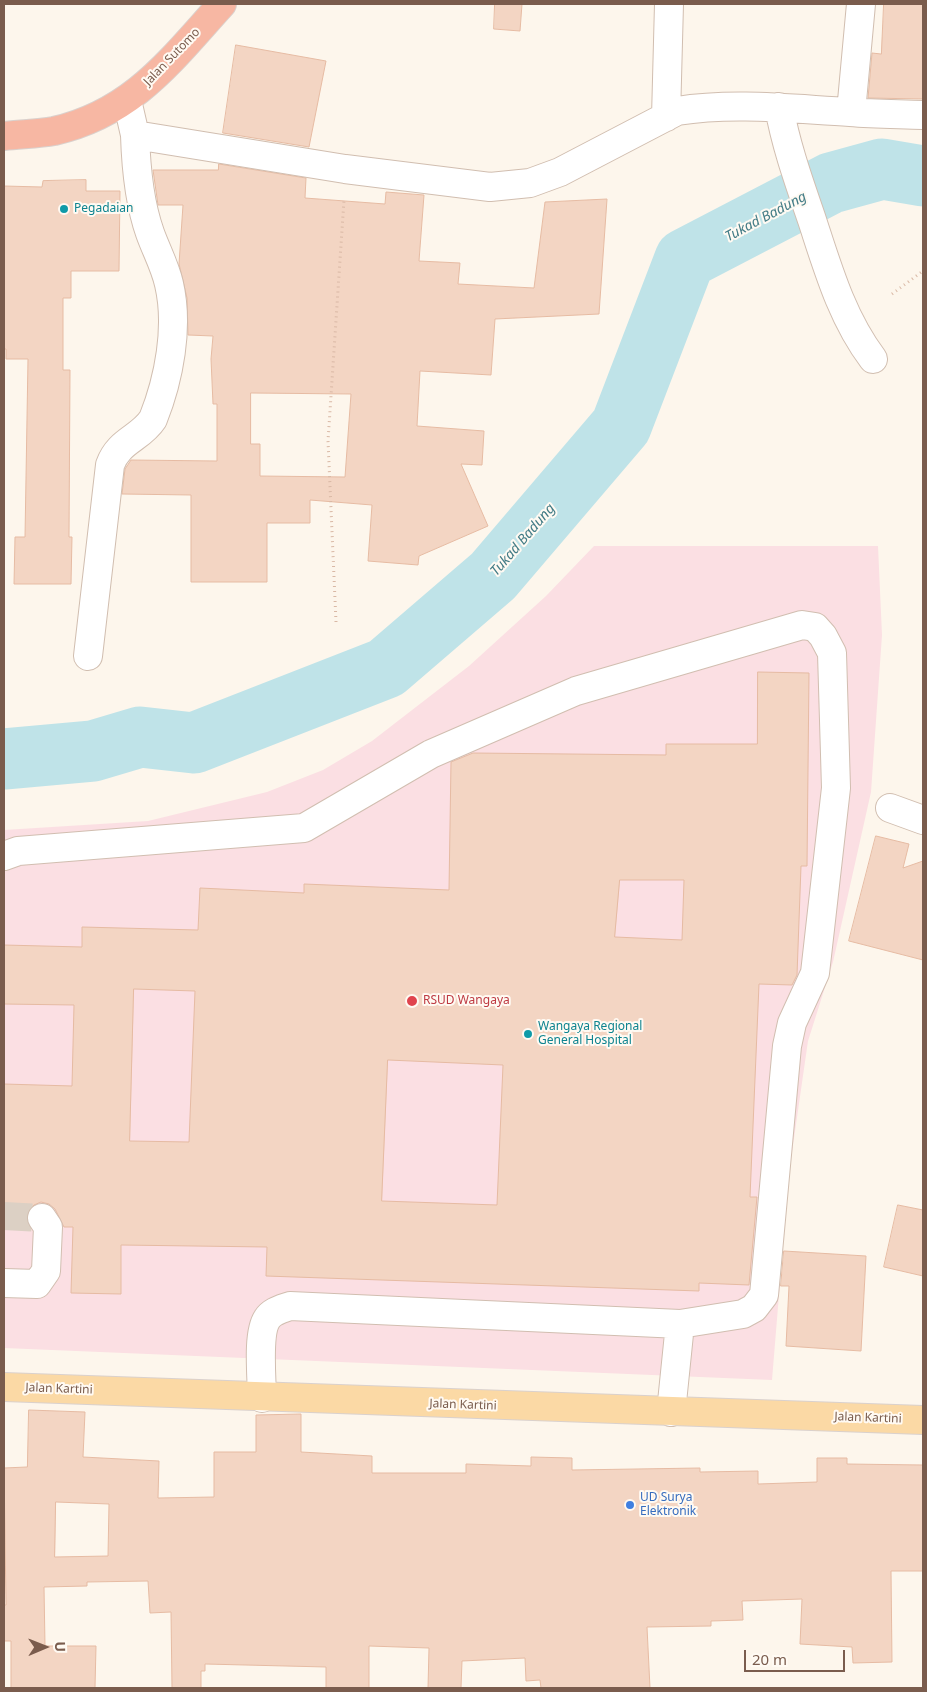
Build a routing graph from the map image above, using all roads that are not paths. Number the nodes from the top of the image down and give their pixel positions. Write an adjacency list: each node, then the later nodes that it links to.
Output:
1 (222, 4): 4 (highway, Jalan Sutomo)
2 (669, 4): 8 (street)
3 (861, 4): 6 (street)
4 (127, 100): 9 (street); 10 (highway, Jalan Sutomo)
5 (779, 106): 6 (street); 8 (street); 11 (street)
6 (851, 112): 7 (street)
7 (923, 115)
8 (666, 117): 9 (street)
9 (135, 135): 12 (street)
10 (4, 136)
11 (873, 359)
12 (88, 656)
13 (890, 808): 14 (street)
14 (923, 820)
15 (4, 856): 18 (street)
16 (42, 1218): 17 (street)
17 (4, 1283)
18 (680, 1324): 20 (street); 21 (street)
19 (4, 1387): 20 (main road, Jalan Kartini)
20 (262, 1398): 21 (main road, Jalan Kartini)
21 (672, 1412): 22 (main road, Jalan Kartini)
22 (923, 1420)

